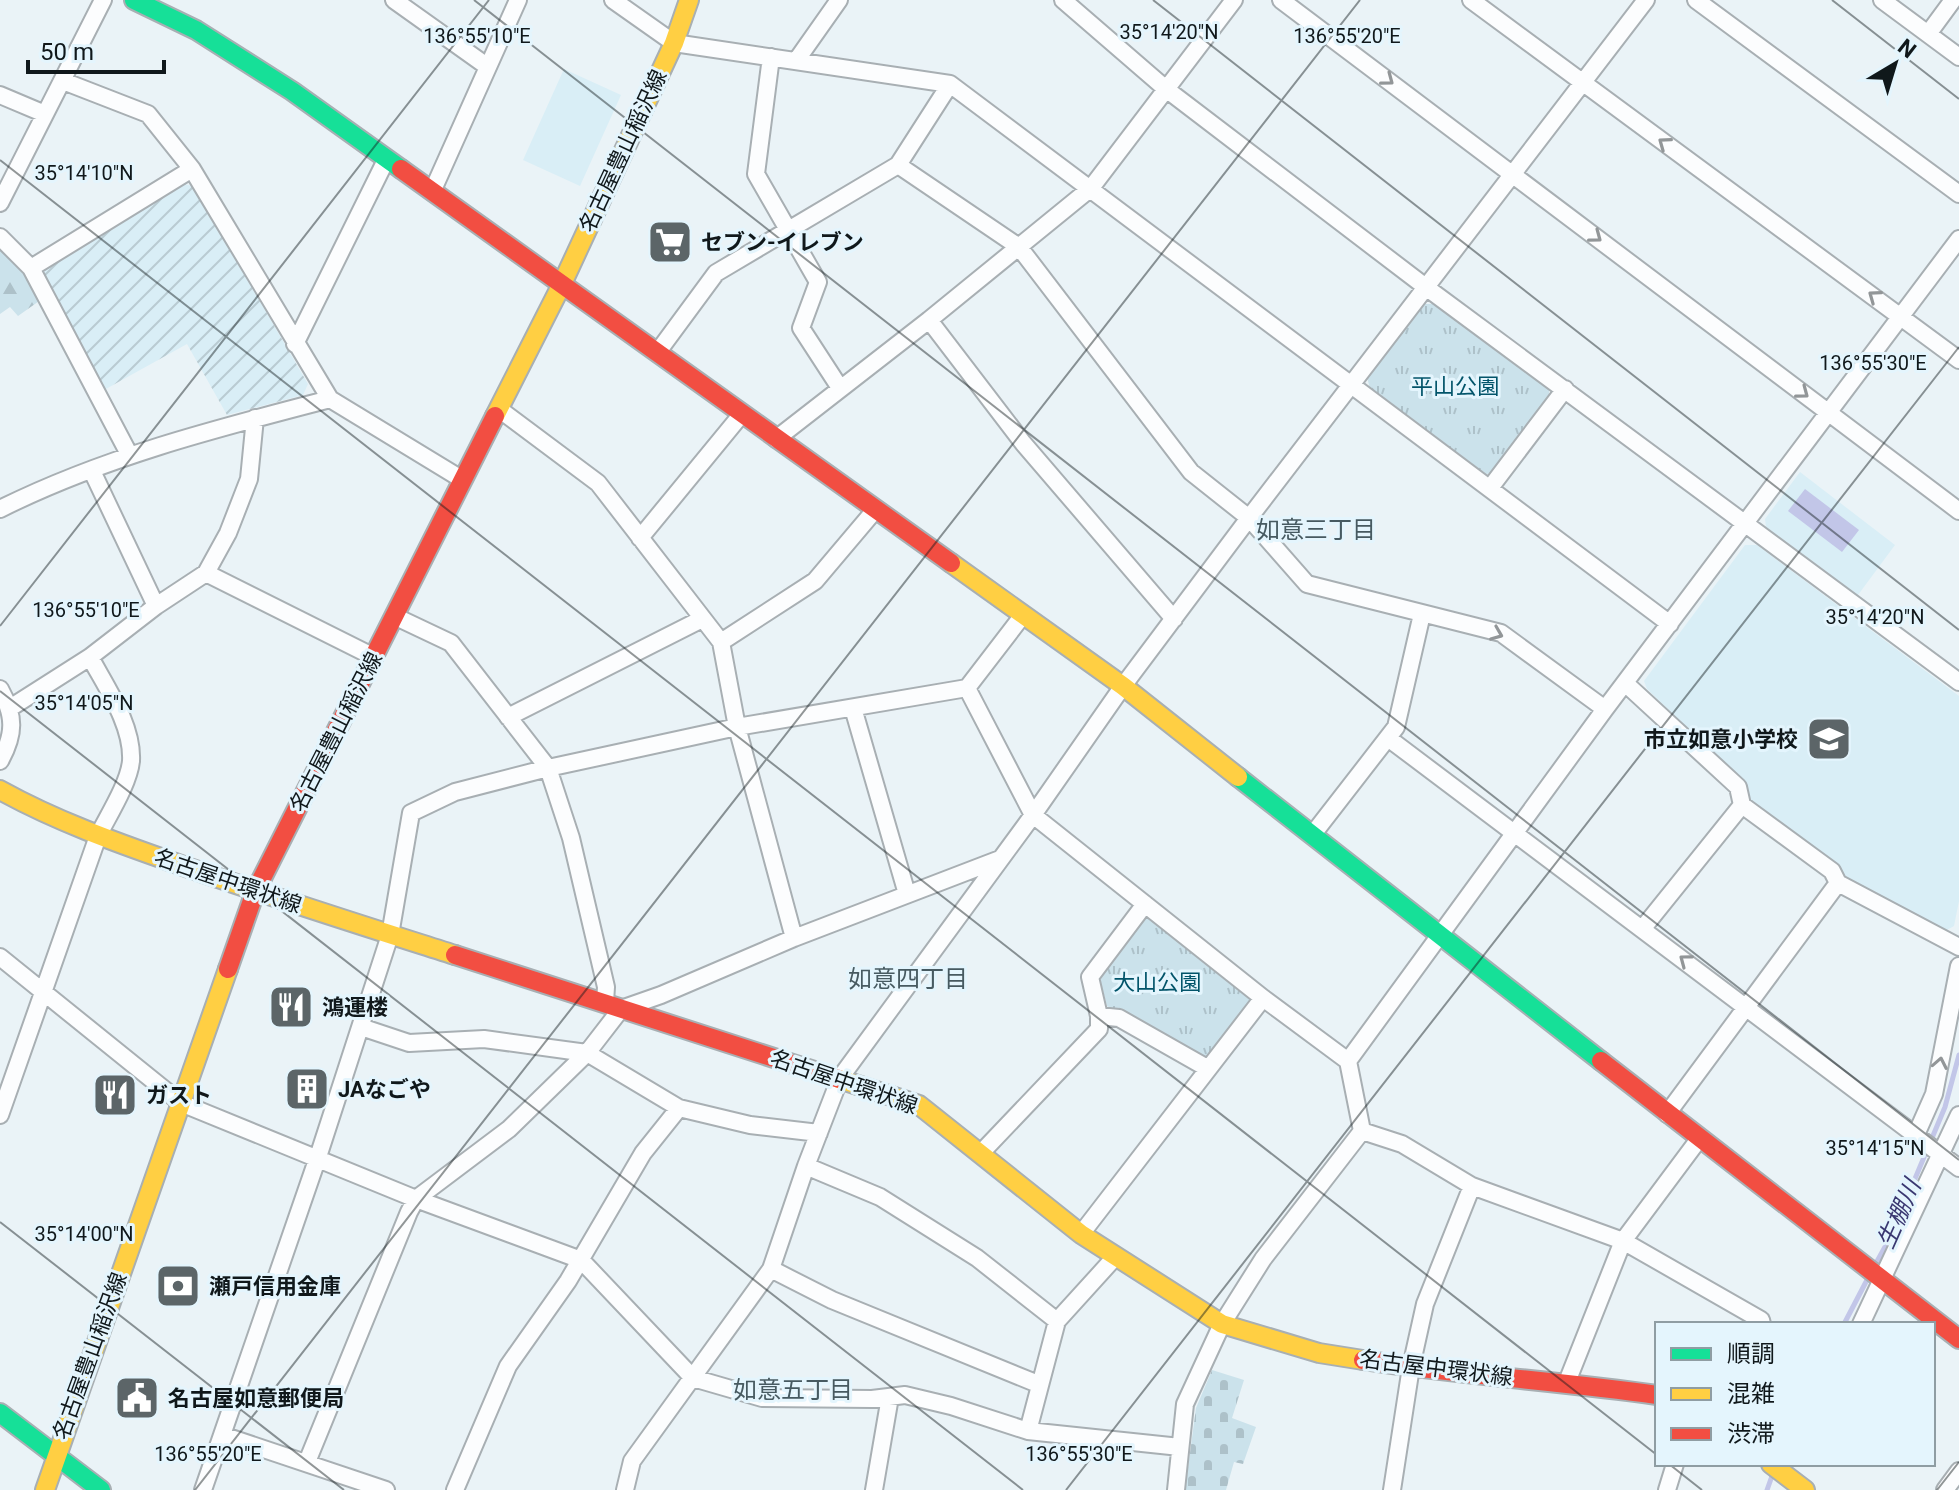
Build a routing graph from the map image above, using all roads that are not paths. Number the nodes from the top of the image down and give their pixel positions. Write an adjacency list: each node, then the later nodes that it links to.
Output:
1 (103, 0): 22 (street)
2 (134, 0): 28 (main road)
3 (394, 0): 21 (street)
4 (518, 0): 21 (street)
5 (613, 0): 17 (street)
6 (689, 0): 17 (main road, 名古屋豊山稲沢線)
7 (839, 0): 20 (street)
8 (1063, 0): 25 (street)
9 (1234, 0): 25 (street)
10 (1281, 0): 31 (street, one-way to 31)
11 (1471, 0): 23 (street)
12 (1646, 0): 23 (street)
13 (1696, 0): 34 (street)
14 (1882, 0): 16 (street)
15 (1953, 0): 16 (street)
16 (1928, 34): 19 (street)
17 (674, 43): 18 (street); 41 (main road, 名古屋豊山稲沢線)
18 (771, 57): 20 (street); 36 (street)
19 (1959, 57)
20 (796, 61): 24 (street)
21 (488, 67): 33 (street)
22 (63, 81): 27 (street); 30 (street)
23 (1581, 82): 31 (street); 43 (street, one-way to 23)
24 (950, 84): 29 (street); 32 (street)
25 (1166, 89): 32 (street); 42 (street)
26 (0, 95): 27 (street)
27 (45, 114): 35 (street)
28 (386, 160): 33 (main road); 45 (street)
29 (898, 165): 36 (street); 39 (street)
30 (192, 169): 40 (street); 45 (street)
31 (1513, 174): 42 (street); 53 (street, one-way to 53)
32 (1091, 188): 39 (street); 48 (street)
33 (432, 192): 41 (main road)
34 (1959, 194)
35 (0, 203)
36 (788, 231): 46 (street); 49 (street)
37 (0, 237): 40 (street)
38 (1959, 239): 43 (street)
39 (1019, 247): 44 (street); 64 (street)
40 (31, 268): 57 (street)
41 (561, 286): 46 (main road); 52 (main road, 名古屋豊山稲沢線)
42 (1427, 288): 48 (street); 50 (street)
43 (1901, 316): 47 (street); 53 (street)
44 (929, 320): 49 (street); 73 (street)
45 (295, 344): 51 (street)
46 (657, 353): 54 (main road)
47 (1959, 360)
48 (1350, 384): 60 (street); 64 (street)
49 (840, 388): 56 (street)
50 (1565, 389): 60 (street); 65 (street)
51 (330, 399): 55 (street); 59 (street)
52 (499, 409): 59 (main road, 名古屋豊山稲沢線); 66 (street)
53 (1829, 412): 63 (street); 65 (street)
54 (741, 415): 56 (main road); 66 (street)
55 (255, 418): 57 (street); 67 (street)
56 (776, 439): 62 (main road)
57 (129, 454): 58 (street)
58 (92, 471): 61 (street); 68 (street)
59 (463, 480): 71 (main road, 名古屋豊山稲沢線)
60 (1490, 488): 74 (street)
61 (0, 509)
62 (875, 510): 70 (main road); 75 (street)
63 (1959, 511)
64 (1249, 518): 69 (street); 73 (street)
65 (1745, 523): 74 (street); 78 (street)
66 (640, 538): 72 (street)
67 (206, 573): 68 (street); 77 (street)
68 (156, 606): 76 (street)
69 (1422, 614): 85 (street, one-way to 85); 88 (street)
70 (1023, 615): 80 (main road); 81 (street)
71 (394, 616): 77 (main road, 名古屋豊山稲沢線); 86 (street)
72 (702, 619): 75 (street); 86 (street)
73 (1174, 619): 80 (street)
74 (1670, 624): 79 (street)
75 (721, 642): 87 (street)
76 (90, 657): 83 (street); 96 (street)
77 (374, 657): 99 (main road, 名古屋豊山稲沢線)
78 (1959, 682)
79 (1625, 683): 85 (street); 92 (street)
80 (1123, 686): 93 (street); 95 (main road)
81 (967, 688): 84 (street); 93 (street)
82 (0, 689): 83 (street)
83 (10, 708): 89 (street)
84 (853, 708): 87 (street); 100 (street)
85 (1605, 709): 94 (street)
86 (508, 717): 90 (street)
87 (737, 727): 90 (street); 105 (street)
88 (1388, 738): 94 (street); 95 (street)
89 (0, 761)
90 (548, 768): 103 (street); 111 (street)
91 (0, 790): 96 (main road, 名古屋中環状線)
92 (1742, 805): 98 (street); 102 (street)
93 (1033, 815): 97 (street); 101 (street)
94 (1516, 833): 102 (street); 104 (street)
95 (1313, 834): 104 (main road)
96 (98, 836): 99 (main road, 名古屋中環状線); 109 (street)
97 (1000, 859): 100 (street); 118 (street)
98 (1838, 883): 106 (street); 112 (street)
99 (255, 892): 103 (main road, 名古屋中環状線); 119 (main road, 名古屋豊山稲沢線)
100 (907, 894): 105 (street)
101 (1145, 904): 110 (street); 113 (street)
102 (1643, 928): 112 (street, one-way to 102)
103 (390, 935): 111 (main road, 名古屋中環状線); 114 (street)
104 (1439, 936): 116 (street); 121 (main road)
105 (794, 938): 111 (street)
106 (1959, 947)
107 (0, 957): 109 (street)
108 (1959, 966): 127 (street, one-way to 108)
109 (43, 992): 119 (street); 122 (street)
110 (1263, 998): 116 (street); 117 (street)
111 (613, 1005): 115 (street); 118 (main road, 名古屋中環状線)
112 (1747, 1007): 121 (street); 127 (street)
113 (1099, 1016): 117 (street); 128 (street)
114 (361, 1027): 115 (street); 129 (street)
115 (587, 1053): 120 (street); 133 (street)
116 (1348, 1061): 124 (street)
117 (1207, 1068): 134 (street)
118 (840, 1078): 125 (street); 128 (main road, 名古屋中環状線)
119 (181, 1103): 129 (street); 155 (main road, 名古屋豊山稲沢線)
120 (679, 1108): 125 (street); 137 (street)
121 (1667, 1114): 126 (main road)
122 (0, 1115)
123 (1959, 1115): 127 (street)
124 (1362, 1131): 132 (street); 143 (street)
125 (819, 1133): 130 (street)
126 (1699, 1139): 135 (street); 139 (main road)
127 (1929, 1146): 131 (street); 139 (street)
128 (980, 1154): 134 (main road, 名古屋中環状線)
129 (318, 1157): 133 (street); 153 (street)
130 (806, 1166): 138 (street); 140 (street)
131 (1959, 1168)
132 (1472, 1186): 135 (street); 145 (street)
133 (416, 1199): 137 (street); 156 (street)
134 (1081, 1234): 136 (main road, 名古屋中環状線)
135 (1623, 1241): 141 (street); 147 (street)
136 (1116, 1256): 140 (street); 143 (main road, 名古屋中環状線)
137 (581, 1260): 146 (street); 163 (street)
138 (771, 1269): 146 (street); 148 (street)
139 (1873, 1274): 142 (street); 144 (main road)
140 (1057, 1321): 148 (street)
141 (1762, 1322)
142 (1861, 1322)
143 (1222, 1324): 145 (main road, 名古屋中環状線); 154 (street)
144 (1959, 1339)
145 (1411, 1367): 147 (main road, 名古屋中環状線); 167 (street)
146 (693, 1378): 150 (street); 164 (street)
147 (1567, 1382): 149 (main road, 名古屋中環状線)
148 (1038, 1384): 152 (street)
149 (1655, 1395)
150 (890, 1397): 152 (street); 165 (street)
151 (0, 1413): 155 (main road)
152 (1028, 1431): 154 (street)
153 (222, 1435): 156 (street); 161 (street)
154 (1180, 1447): 166 (street)
155 (54, 1461): 159 (main road, 名古屋豊山稲沢線); 160 (main road)
156 (307, 1462): 162 (street)
157 (1674, 1466): 168 (street)
158 (1959, 1471): 169 (street)
159 (46, 1489)
160 (101, 1490)
161 (203, 1490)
162 (386, 1490)
163 (455, 1490)
164 (625, 1490)
165 (874, 1490)
166 (1176, 1490)
167 (1392, 1490)
168 (1667, 1490)
169 (1945, 1490)

